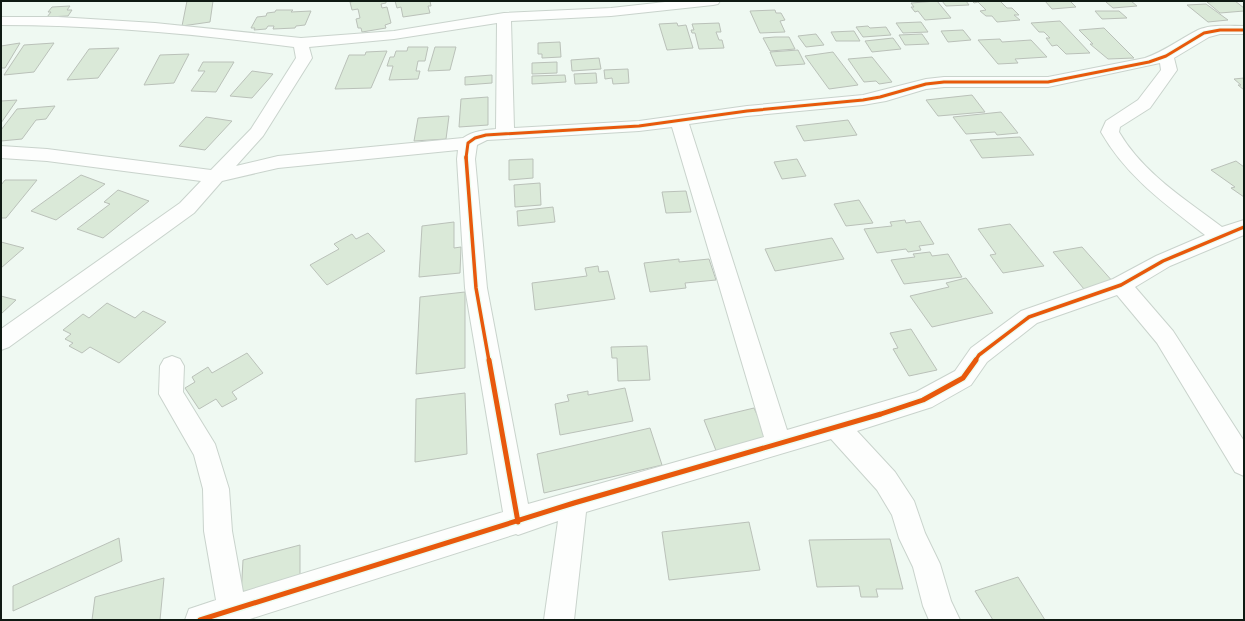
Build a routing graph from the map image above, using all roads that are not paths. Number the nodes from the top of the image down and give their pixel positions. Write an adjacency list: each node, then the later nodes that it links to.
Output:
1 (713, 1): 2 (street)
2 (504, 17): 5 (street); 8 (street)
3 (1, 21): 5 (street)
4 (1244, 30): 6 (street)
5 (301, 43): 11 (street)
6 (1166, 56): 7 (street); 13 (street)
7 (679, 121): 8 (street); 18 (street)
8 (505, 134): 9 (street)
9 (468, 143): 11 (street); 21 (street)
10 (1, 152): 11 (street)
11 (215, 177): 15 (street)
12 (1244, 227): 13 (street)
13 (1220, 236): 14 (street)
14 (1121, 285): 17 (street); 19 (street)
15 (1, 341)
16 (172, 366): 22 (street)
17 (836, 426): 18 (street); 25 (street)
18 (779, 444): 20 (street)
19 (1244, 464)
20 (574, 503): 21 (street); 24 (street)
21 (518, 522): 22 (street)
22 (231, 615): 23 (street)
23 (200, 620)
24 (560, 620)
25 (945, 620)

